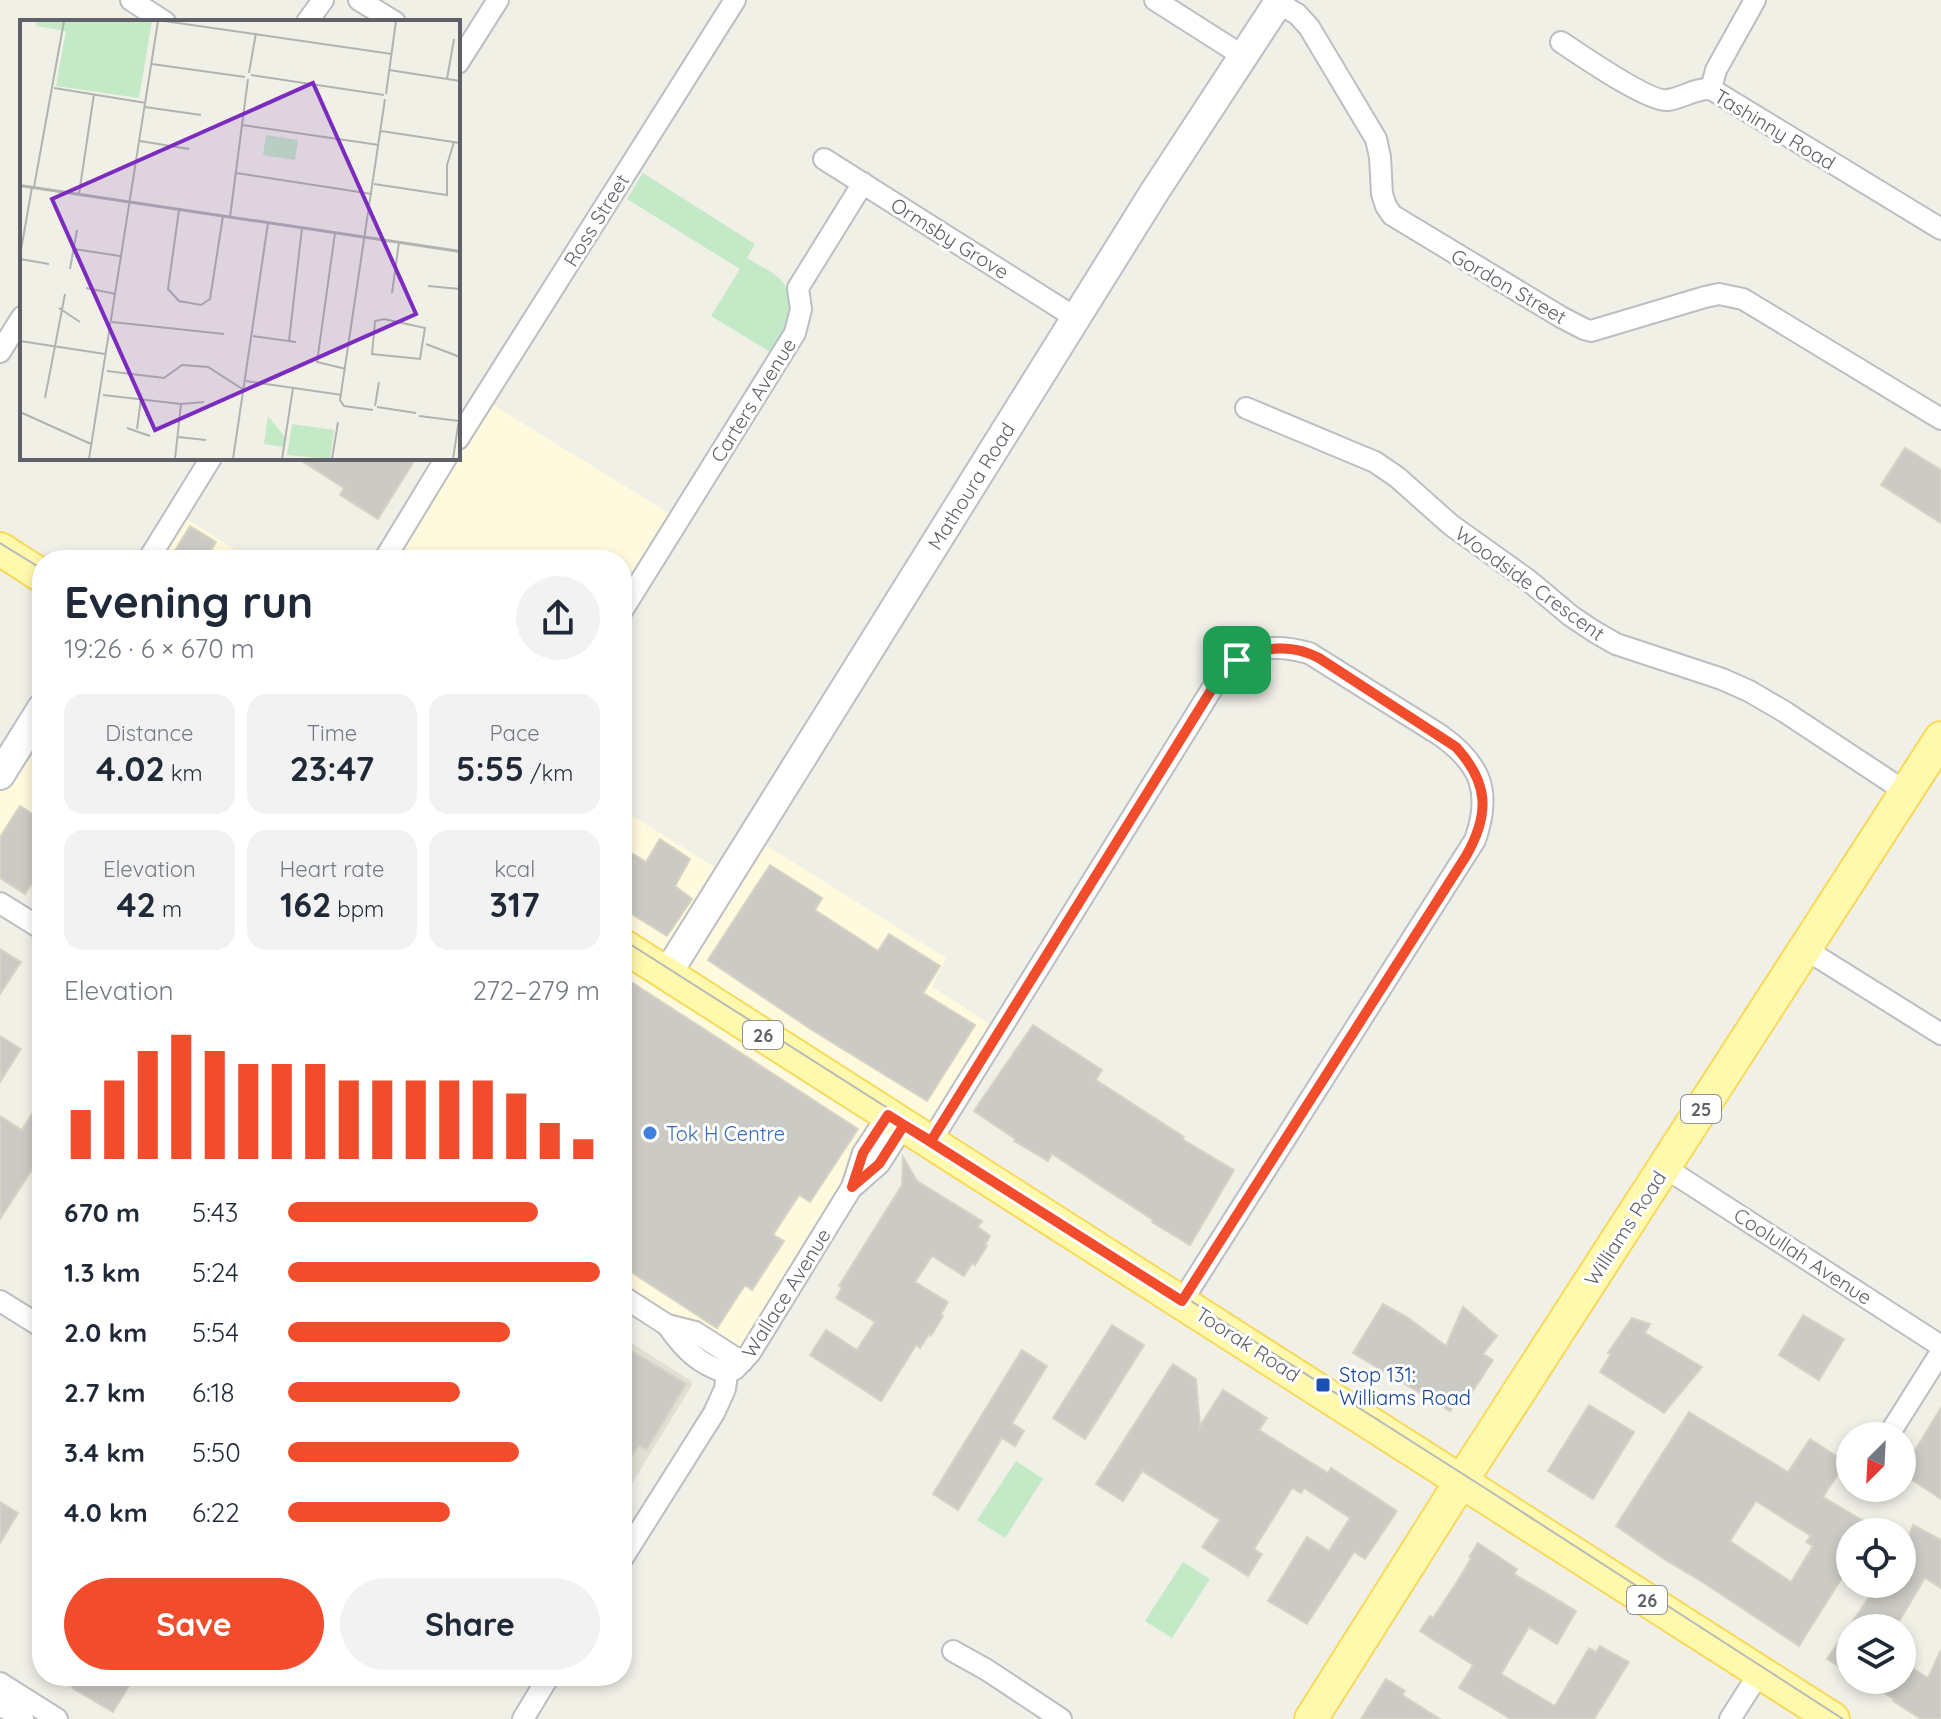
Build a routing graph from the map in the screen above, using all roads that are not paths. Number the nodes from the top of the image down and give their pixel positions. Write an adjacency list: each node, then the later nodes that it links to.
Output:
1 (131, 0): 9 (street)
2 (323, 0): 10 (street)
3 (359, 0): 11 (street)
4 (498, 0): 14 (street)
5 (735, 0): 24 (street, Ross Street)
6 (1155, 0): 13 (street)
7 (1755, 0): 15 (street)
8 (1279, 1): 13 (street, Mathoura Road); 23 (street, Gordon Street)
9 (162, 20)
10 (308, 20)
11 (392, 20)
12 (1561, 42): 15 (street, Tashinny Road)
13 (1243, 56): 19 (street, Mathoura Road)
14 (460, 58)
15 (1711, 89): 18 (street, Tashinny Road)
16 (824, 159): 17 (street, Ormsby Grove)
17 (863, 183): 19 (street, Ormsby Grove); 31 (street, Carters Avenue)
18 (1941, 229)
19 (1076, 318): 40 (street, Mathoura Road)
20 (20, 320): 21 (street)
21 (0, 352)
22 (1246, 408): 35 (street, Woodside Crescent)
23 (1941, 419)
24 (460, 436)
25 (210, 460): 28 (street)
26 (445, 460): 29 (street)
27 (0, 549): 30 (main road)
28 (154, 550)
29 (390, 550)
30 (32, 570)
31 (632, 595)
32 (32, 724): 34 (street)
33 (1941, 738): 35 (main road, Williams Road / 25)
34 (0, 775)
35 (1906, 792): 38 (main road, Williams Road / 25)
36 (0, 903): 37 (street)
37 (32, 923)
38 (1805, 949): 41 (street); 43 (main road, Williams Road / 25)
39 (632, 951): 40 (main road, Toorak Road / 26)
40 (667, 974): 42 (main road, Toorak Road / 26)
41 (1941, 1034)
42 (908, 1127): 45 (main road, Toorak Road / 26); 45 (street, Wallace Avenue); 50 (street, Wallace Avenue)
43 (1664, 1167): 48 (street, Coolullah Avenue); 52 (main road, Williams Road / 25)
44 (0, 1301): 47 (street)
45 (1182, 1301): 52 (main road, Toorak Road / 26)
46 (632, 1302): 50 (street)
47 (32, 1321)
48 (1941, 1346)
49 (1941, 1352): 51 (street)
50 (734, 1368): 53 (street, Wallace Avenue)
51 (1897, 1422)
52 (1462, 1480): 55 (main road, Toorak Road / 26); 63 (main road, Williams Road / 25)
53 (632, 1543)
54 (953, 1651): 62 (street)
55 (1760, 1672): 64 (street); 65 (main road, Toorak Road / 26)
56 (0, 1683): 60 (street)
57 (543, 1686): 61 (street)
58 (0, 1705): 59 (street)
59 (23, 1719)
60 (57, 1719)
61 (523, 1719)
62 (1061, 1719)
63 (1311, 1719)
64 (1730, 1719)
65 (1833, 1719)

